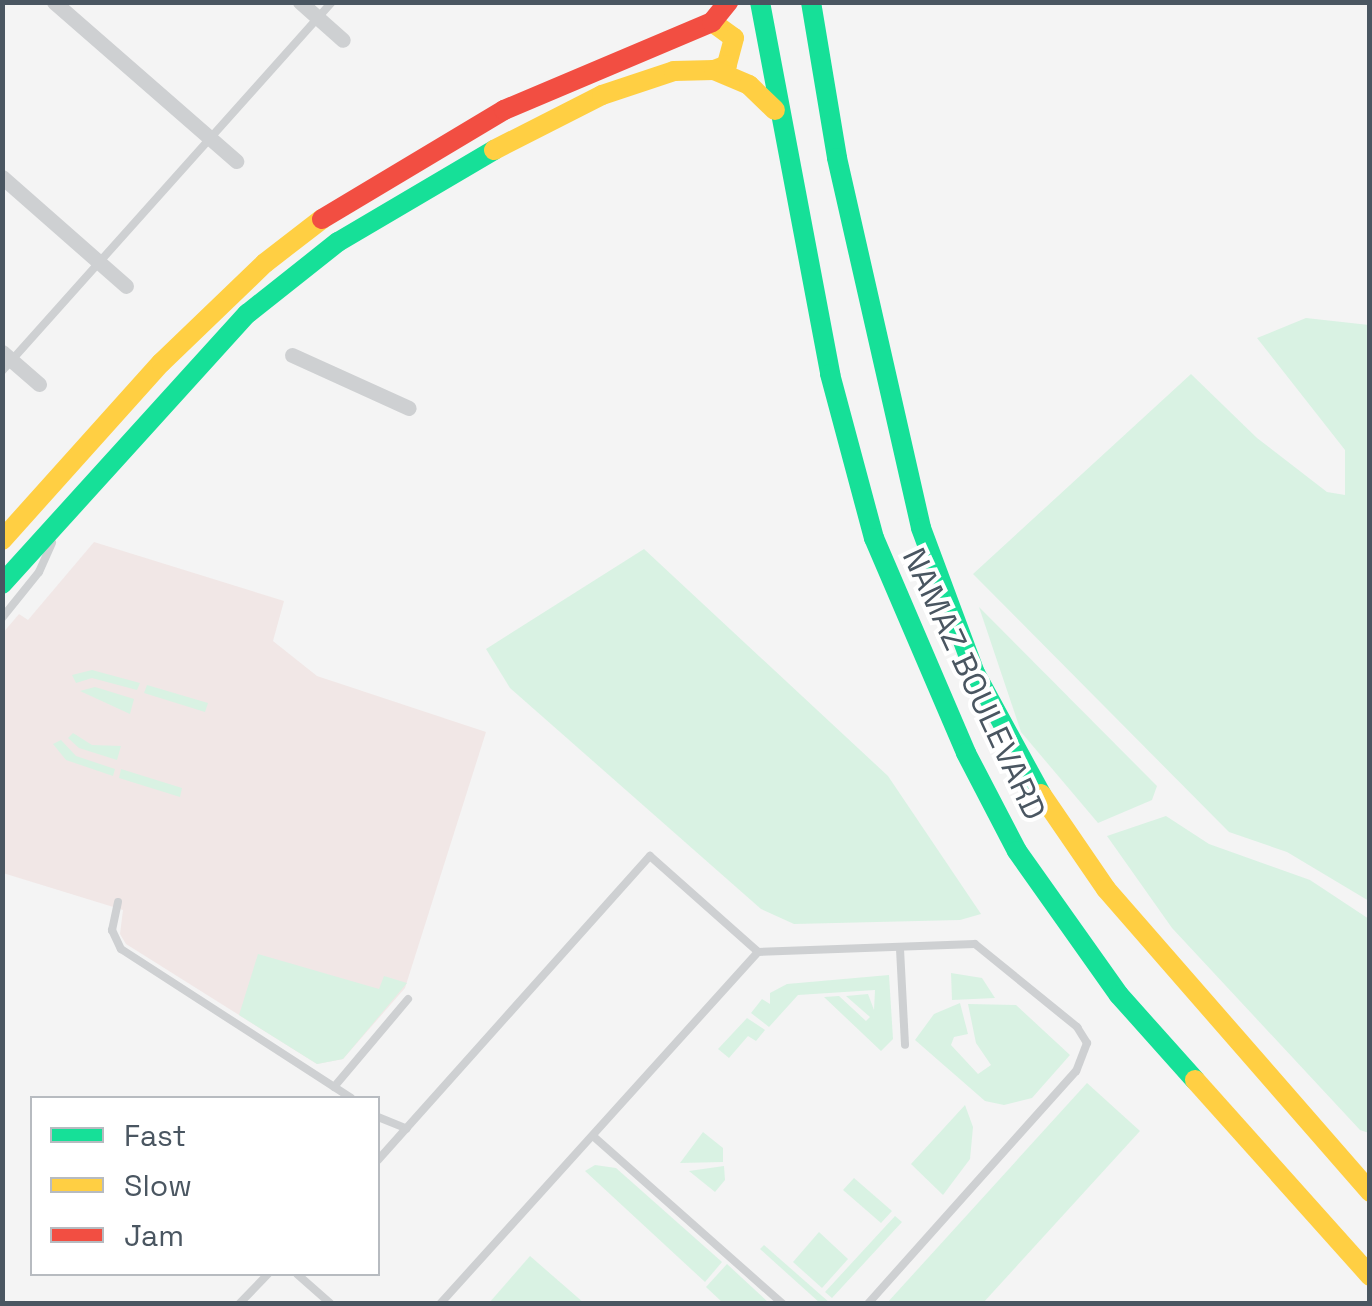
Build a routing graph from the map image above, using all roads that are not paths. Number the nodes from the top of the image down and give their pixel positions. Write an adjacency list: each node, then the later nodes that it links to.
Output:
1 (54, 2): 12 (street)
2 (300, 2): 7 (street)
3 (332, 2): 7 (lane)
4 (728, 2): 8 (main road)
5 (760, 2): 11 (main road, NAMAZ BOULEVARD)
6 (811, 2): 36 (main road, NAMAZ BOULEVARD)
7 (318, 18): 9 (street); 12 (lane)
8 (712, 22): 10 (main road); 22 (main road)
9 (344, 40)
10 (714, 70): 11 (main road); 21 (main road)
11 (775, 110): 39 (main road, NAMAZ BOULEVARD)
12 (210, 140): 13 (street); 15 (lane)
13 (236, 161)
14 (2, 177): 15 (street)
15 (99, 263): 16 (street); 18 (lane)
16 (126, 286)
17 (292, 355): 20 (street)
18 (6, 361): 19 (street)
19 (39, 384)
20 (408, 408)
21 (66, 508): 23 (main road); 24 (lane)
22 (2, 540)
23 (2, 584)
24 (2, 618)
25 (118, 902): 30 (lane)
26 (900, 948): 27 (lane); 29 (lane); 44 (lane)
27 (758, 952): 33 (lane); 34 (lane)
28 (408, 999): 30 (lane)
29 (905, 1045)
30 (334, 1087): 31 (lane)
31 (348, 1096)
32 (380, 1117): 33 (lane)
33 (407, 1130): 35 (lane)
34 (593, 1136): 42 (lane); 43 (lane)
35 (380, 1158)
36 (1370, 1192)
37 (266, 1276): 40 (lane)
38 (300, 1276): 41 (lane)
39 (1370, 1276)
40 (239, 1304)
41 (331, 1304)
42 (440, 1304)
43 (782, 1304)
44 (868, 1304)

